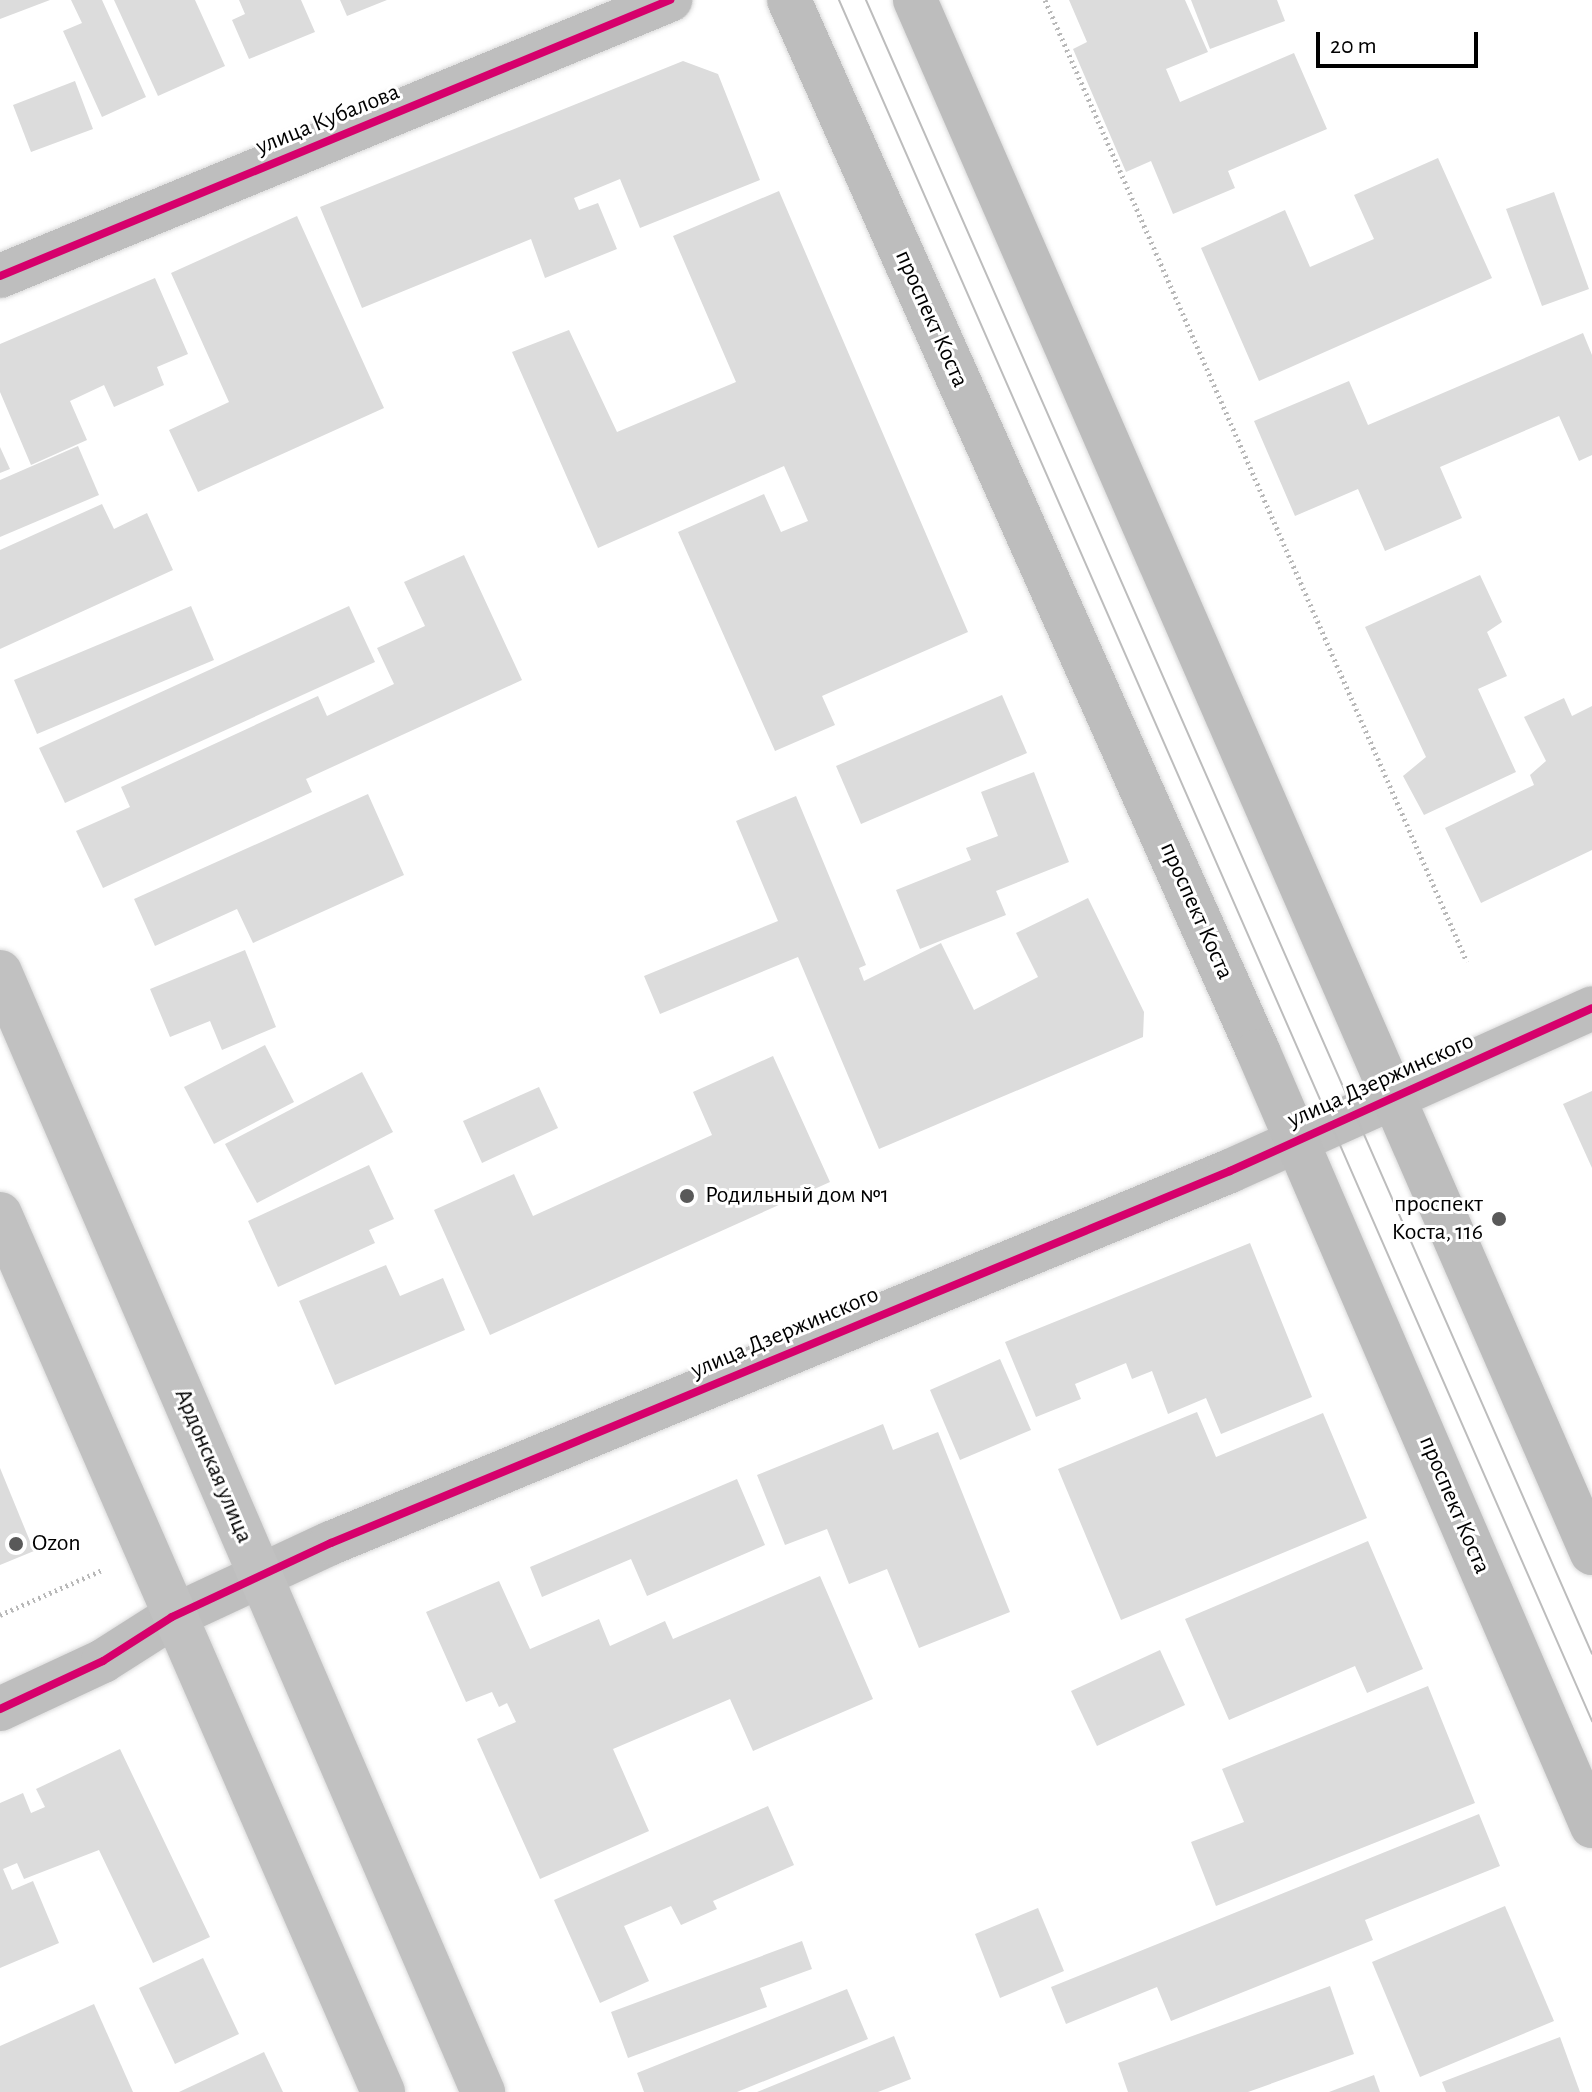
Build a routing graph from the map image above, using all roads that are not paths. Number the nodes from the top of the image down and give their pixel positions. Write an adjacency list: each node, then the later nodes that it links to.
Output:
1 (670, 0): 4 (street, улица Кубалова)
2 (789, 0): 8 (main road, проспект Коста)
3 (915, 0): 7 (main road)
4 (0, 276)
5 (0, 972): 11 (main road, Ардонская улица)
6 (1592, 1008): 7 (street, улица Дзержинского)
7 (1395, 1098): 8 (street, улица Дзержинского); 10 (main road)
8 (1297, 1140): 11 (street, улица Дзержинского); 14 (main road, проспект Коста)
9 (0, 1214): 12 (main road)
10 (1592, 1553)
11 (260, 1576): 12 (street, улица Дзержинского); 16 (main road, Ардонская улица)
12 (172, 1617): 13 (street, улица Дзержинского); 15 (main road)
13 (0, 1709)
14 (1592, 1826)
15 (383, 2092)
16 (483, 2092)

